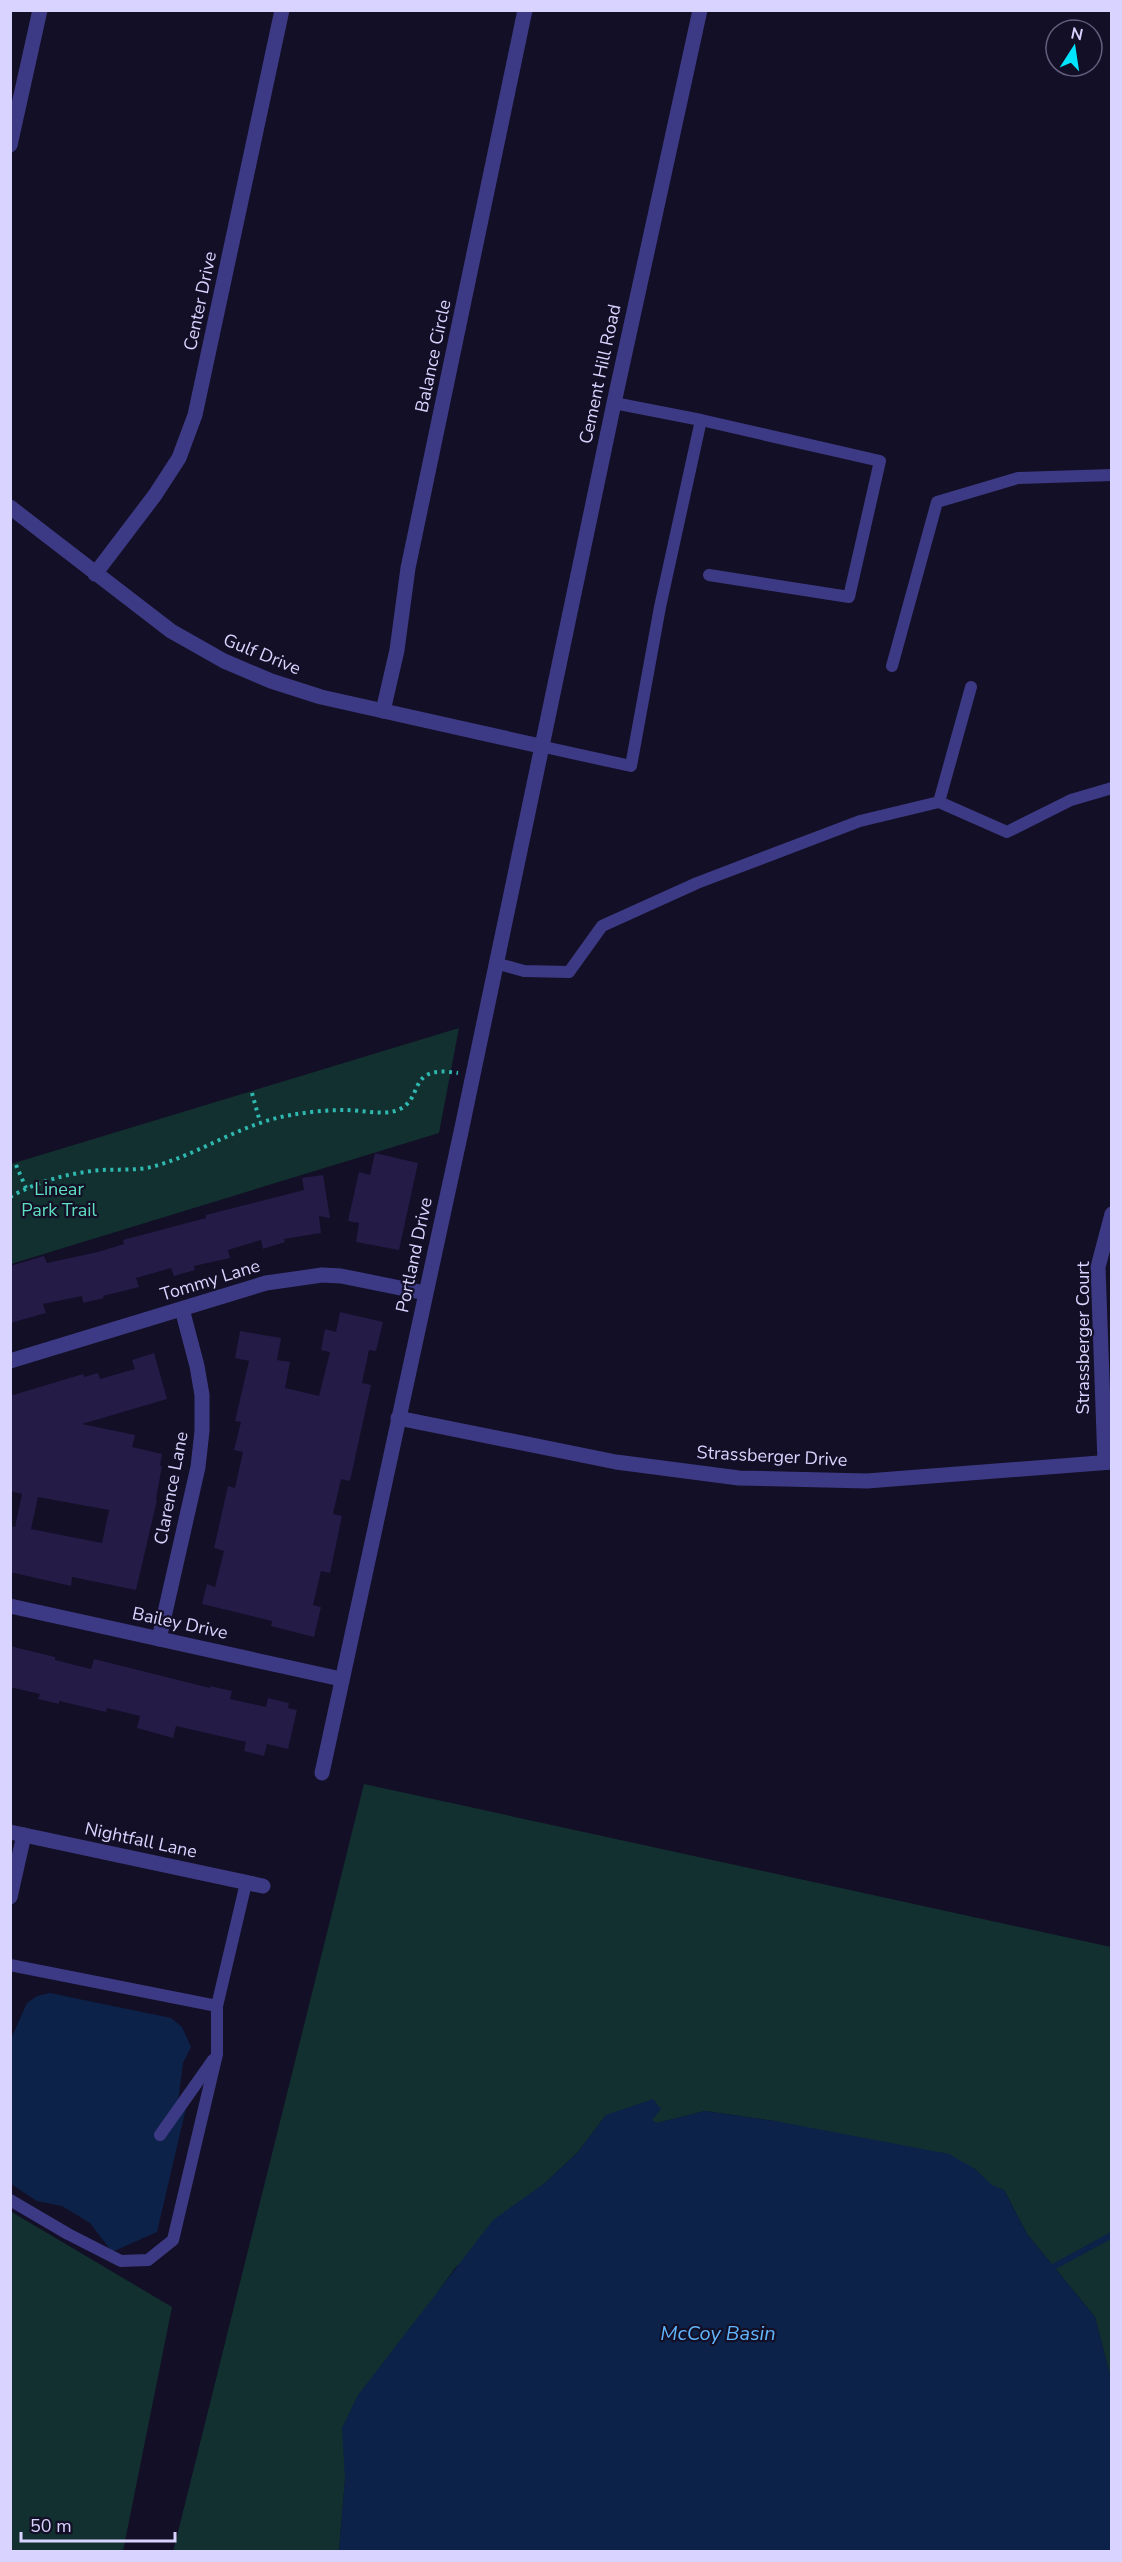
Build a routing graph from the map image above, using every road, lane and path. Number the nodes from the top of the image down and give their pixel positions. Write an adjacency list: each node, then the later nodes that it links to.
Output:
1 (40, 10): 5 (street)
2 (282, 10): 10 (street, Center Drive)
3 (525, 10): 14 (street, Balance Circle)
4 (700, 10): 6 (street, Cement Hill Road)
5 (10, 145)
6 (614, 403): 7 (lane); 15 (street, Cement Hill Road)
7 (701, 420): 11 (lane); 15 (lane)
8 (1112, 475): 12 (lane)
9 (10, 507): 10 (street, Gulf Drive)
10 (95, 574): 14 (street, Gulf Drive)
11 (709, 575)
12 (892, 666)
13 (971, 687): 17 (lane)
14 (383, 711): 15 (street, Gulf Drive)
15 (540, 746): 18 (street, Portland Drive)
16 (1112, 788): 17 (lane)
17 (939, 802): 18 (lane)
18 (495, 963): 19 (street, Portland Drive)
19 (472, 1076): 21 (path); 26 (street, Portland Drive)
20 (252, 1093): 21 (path)
21 (260, 1122): 23 (path)
22 (16, 1165): 23 (path)
23 (26, 1188): 24 (path)
24 (10, 1197)
25 (1112, 1214): 30 (street, Strassberger Court)
26 (425, 1293): 27 (street, Tommy Lane); 29 (street, Portland Drive)
27 (182, 1310): 28 (street, Tommy Lane); 32 (street, Clarence Lane)
28 (10, 1361)
29 (398, 1418): 30 (street, Strassberger Drive); 33 (street, Portland Drive)
30 (1108, 1462)
31 (10, 1606): 32 (street, Bailey Drive)
32 (159, 1639): 33 (street, Bailey Drive)
33 (341, 1679): 34 (street, Portland Drive)
34 (322, 1773)
35 (17, 1833): 36 (street, Nightfall Lane); 38 (street)
36 (246, 1883): 37 (street, Nightfall Lane); 40 (lane)
37 (262, 1886)
38 (10, 1897)
39 (10, 1965): 40 (lane)
40 (217, 2006): 41 (lane)
41 (217, 2054): 42 (lane); 43 (lane)
42 (160, 2135)
43 (10, 2200)

